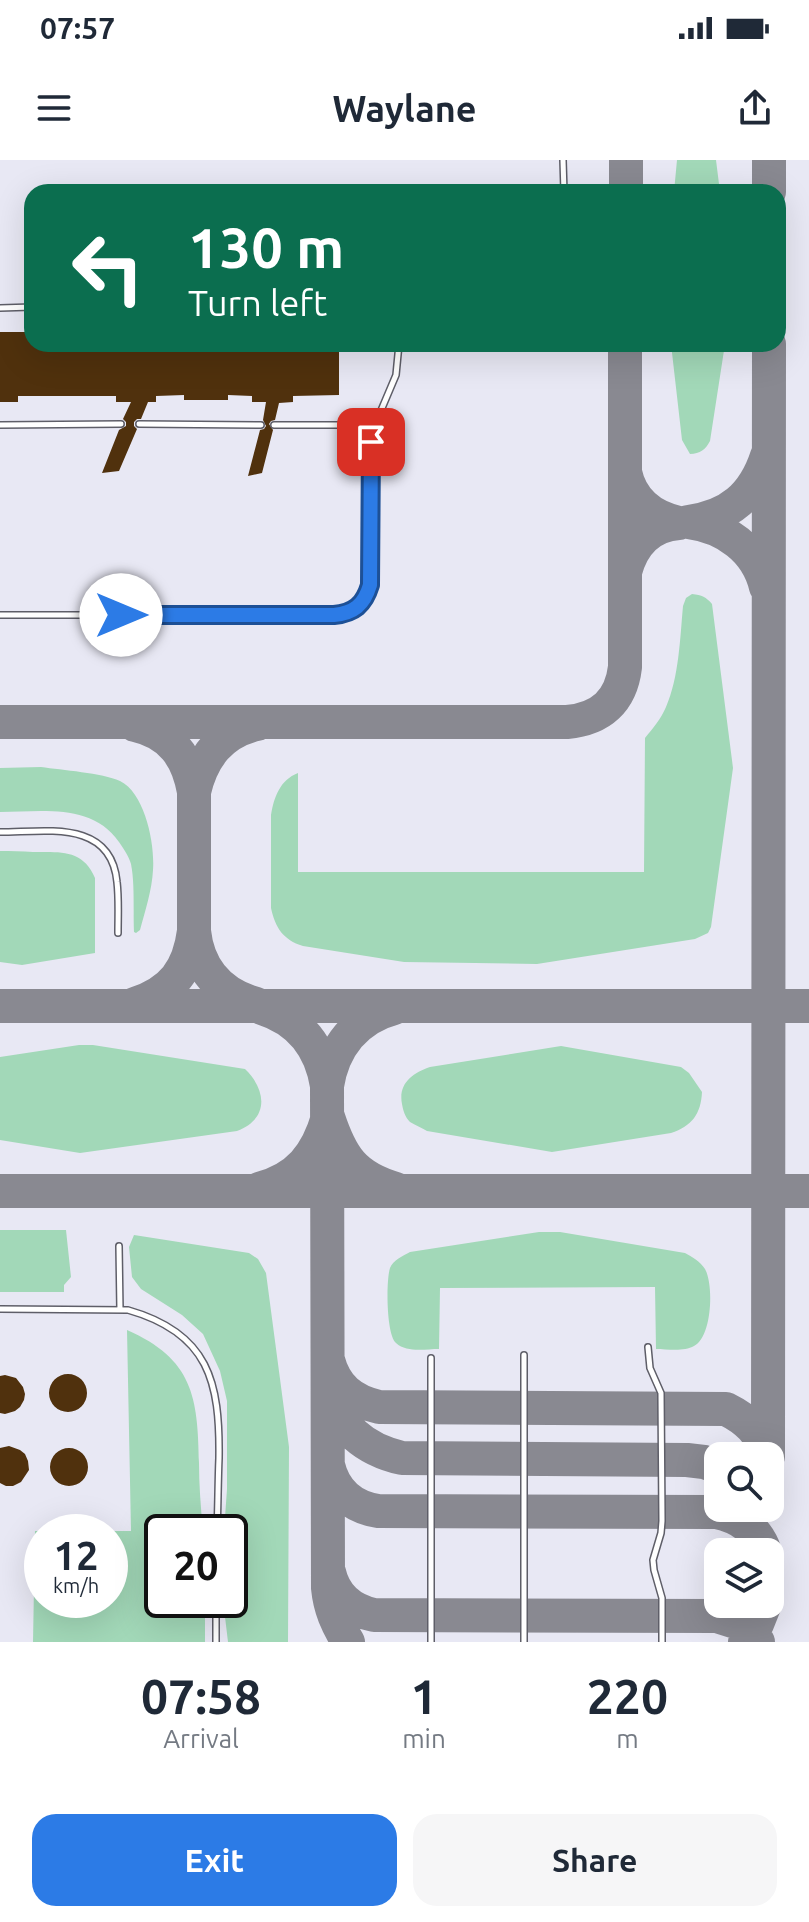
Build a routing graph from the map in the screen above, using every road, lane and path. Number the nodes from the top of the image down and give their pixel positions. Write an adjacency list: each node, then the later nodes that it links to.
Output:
1 (563, 160): 2 (lane)
2 (564, 184)
3 (24, 307): 4 (lane)
4 (0, 308)
5 (398, 352): 11 (lane)
6 (121, 424): 8 (lane)
7 (139, 424): 9 (lane)
8 (0, 425)
9 (261, 425)
10 (274, 425): 11 (lane)
11 (374, 427): 12 (lane)
12 (0, 615)
13 (0, 832): 14 (lane)
14 (118, 933)
15 (119, 1246): 17 (lane)
16 (0, 1309): 17 (lane)
17 (120, 1310): 21 (lane)
18 (648, 1347): 26 (lane)
19 (524, 1355): 25 (lane)
20 (431, 1358): 24 (lane)
21 (217, 1514)
22 (216, 1618): 23 (lane)
23 (216, 1642)
24 (431, 1642)
25 (524, 1642)
26 (662, 1642)

